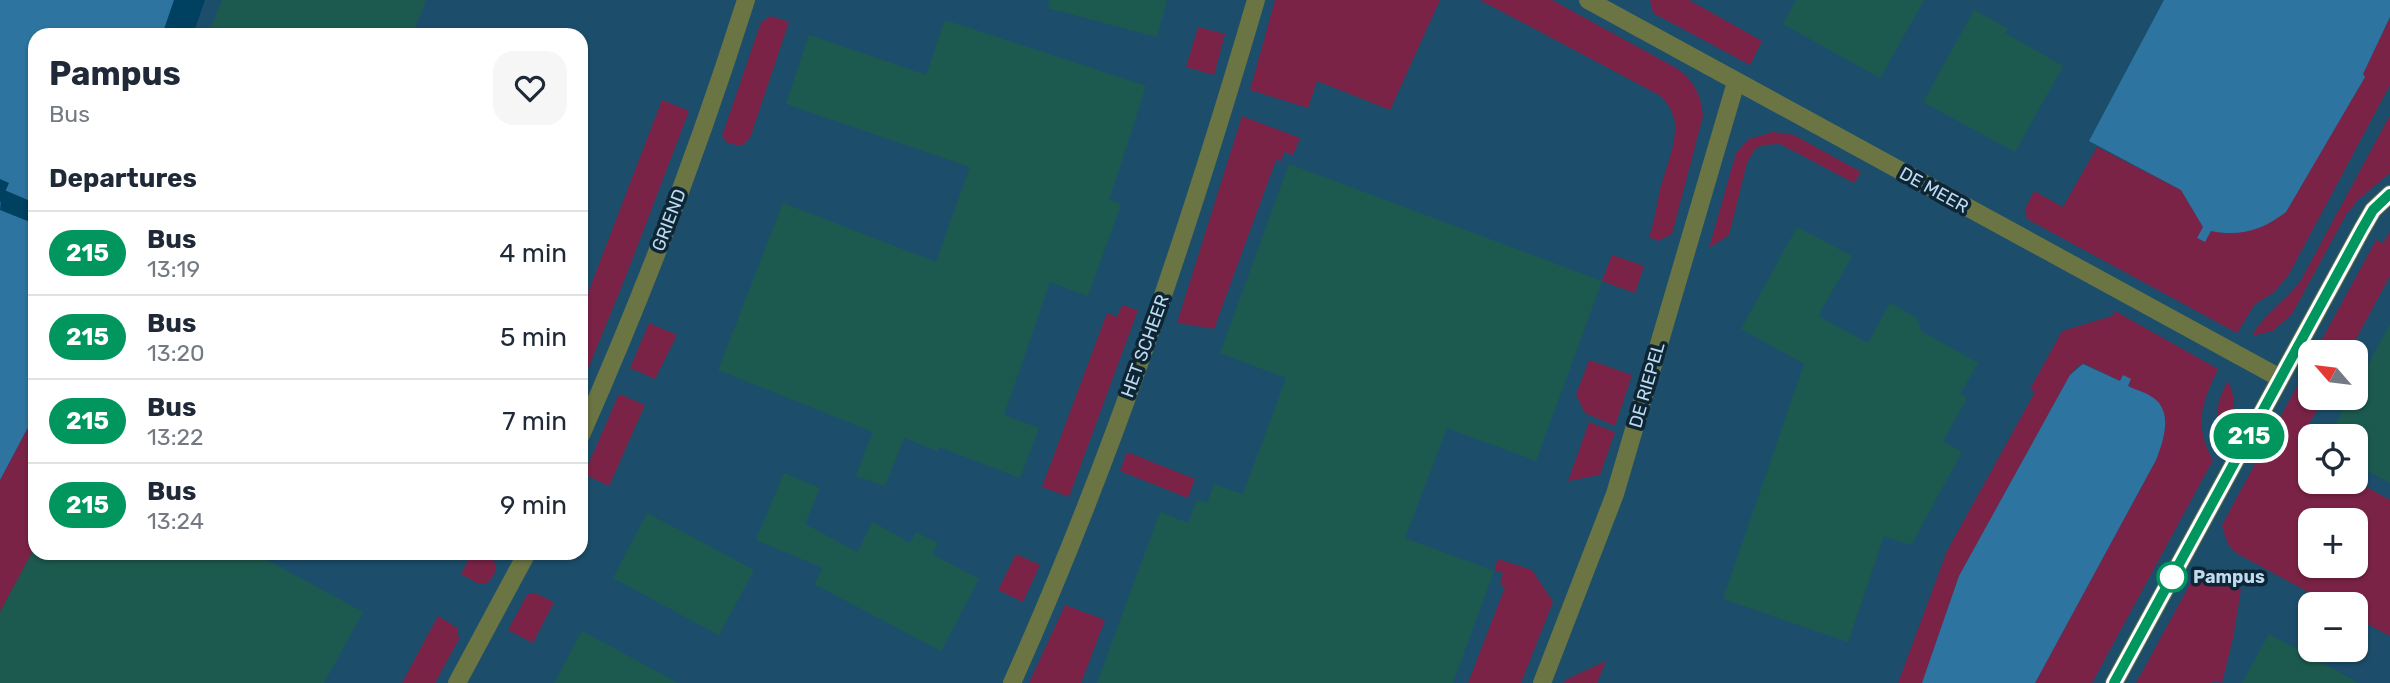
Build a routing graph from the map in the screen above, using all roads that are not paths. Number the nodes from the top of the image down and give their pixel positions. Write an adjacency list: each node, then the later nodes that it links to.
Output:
1 (746, 0): 7 (street, GRIEND)
2 (1256, 0): 10 (street, HET SCHEER)
3 (1588, 0): 4 (street, DE MEER)
4 (1736, 82): 6 (street, DE MEER); 11 (street, DE RIEPEL)
5 (2390, 194): 6 (street)
6 (2280, 378): 12 (street)
7 (588, 418)
8 (523, 560): 9 (street)
9 (457, 683)
10 (1012, 683)
11 (1542, 683)
12 (2114, 683)

